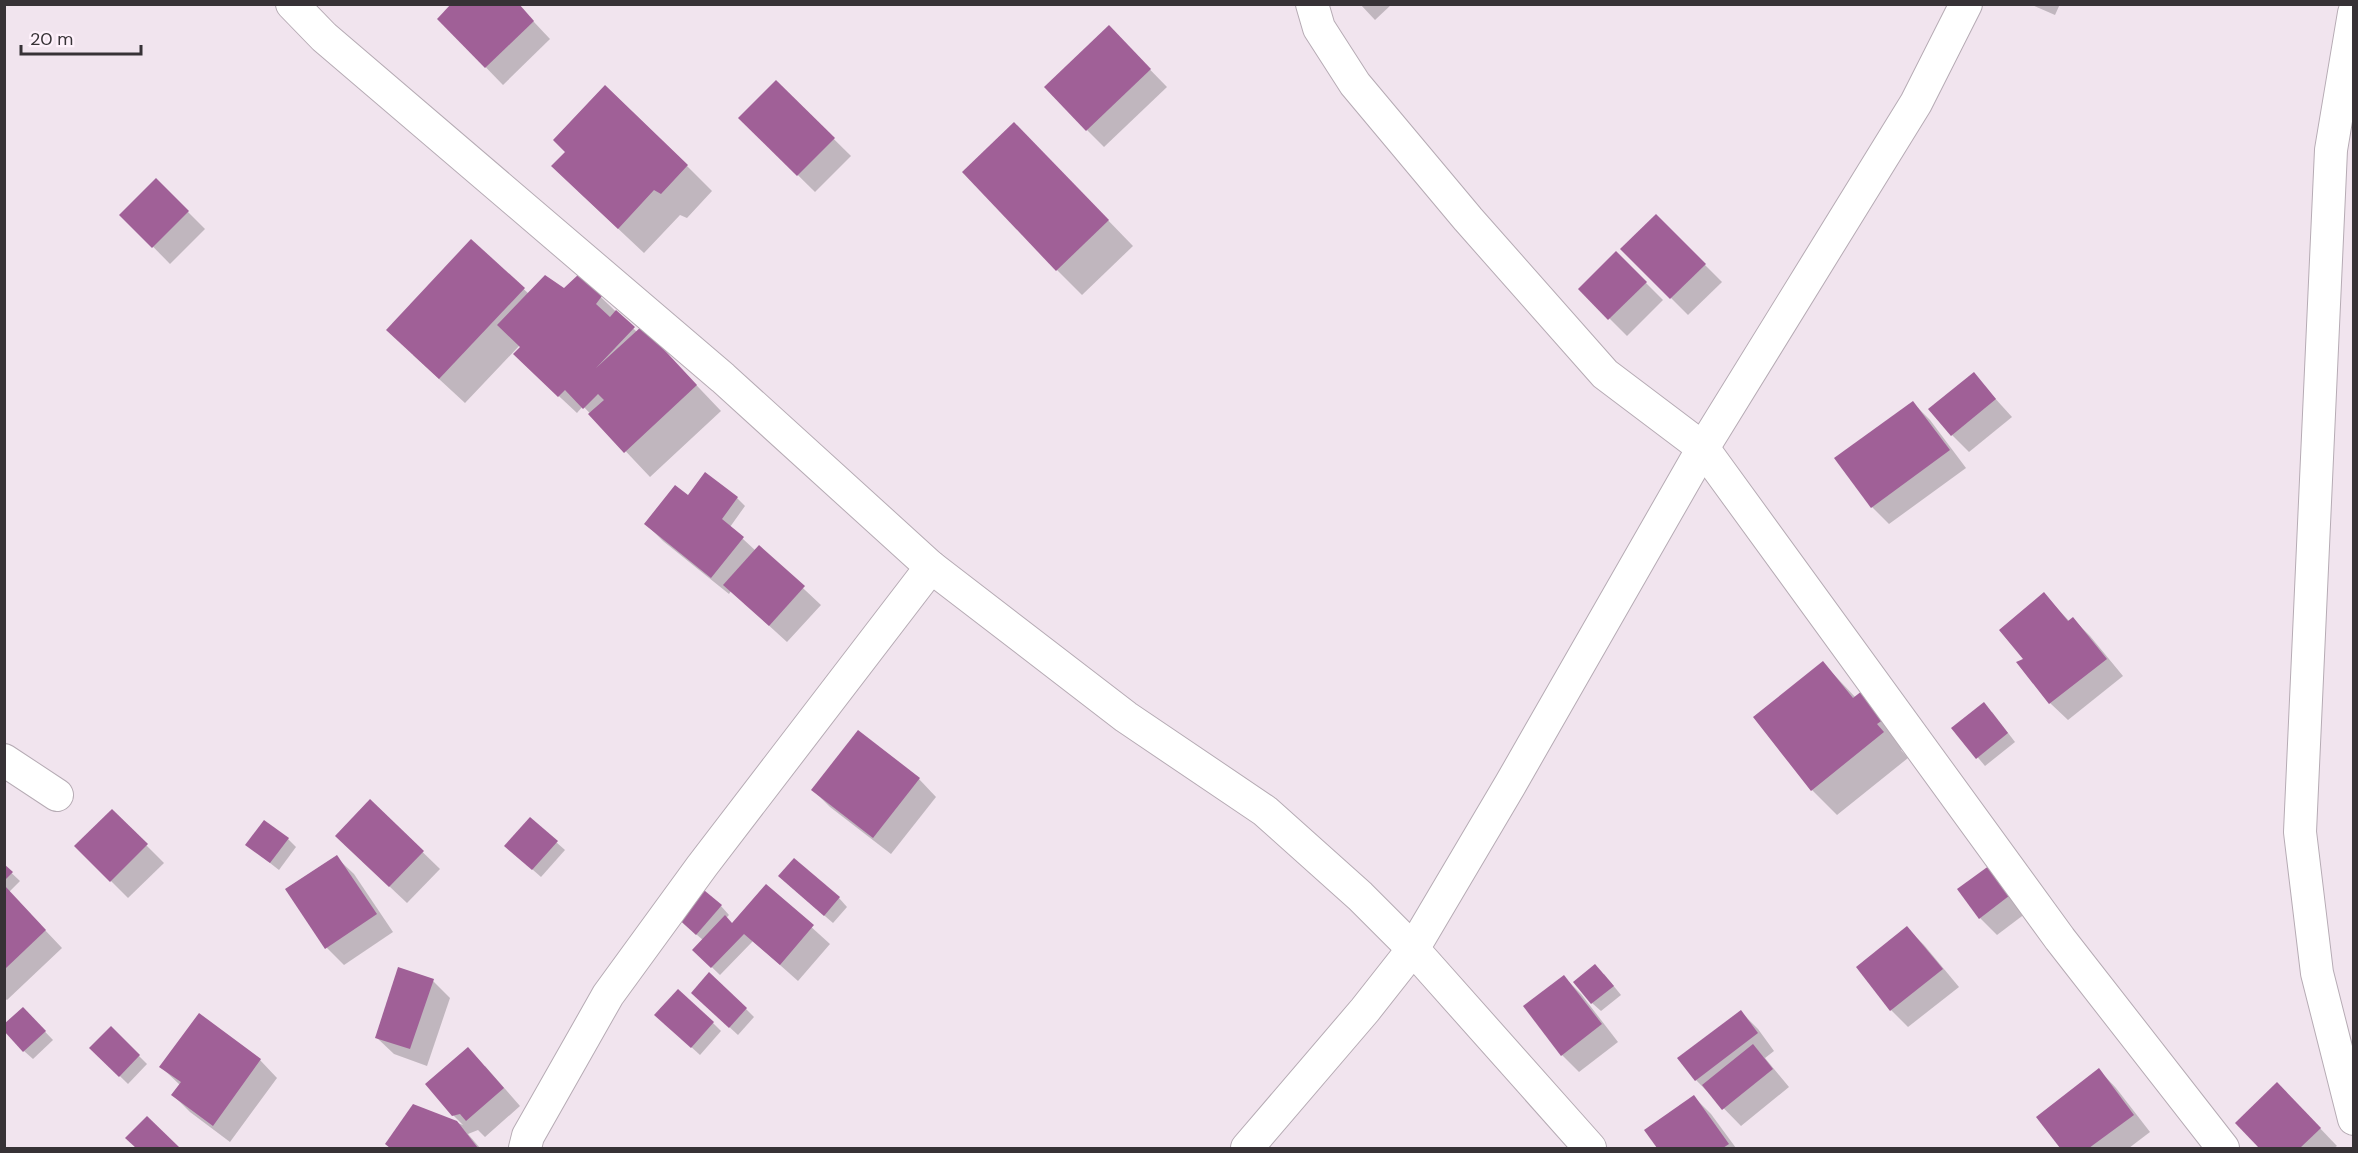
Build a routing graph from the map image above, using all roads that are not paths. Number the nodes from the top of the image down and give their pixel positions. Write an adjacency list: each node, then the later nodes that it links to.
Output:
1 (292, 4): 6 (street)
2 (1312, 4): 5 (street)
3 (1966, 4): 5 (street)
4 (2354, 13): 10 (street)
5 (1703, 447): 9 (street); 14 (street)
6 (931, 567): 9 (street); 11 (street)
7 (4, 760): 8 (street)
8 (57, 795)
9 (1413, 949): 12 (street); 13 (street)
10 (2354, 1119)
11 (525, 1149)
12 (1247, 1149)
13 (1590, 1149)
14 (2223, 1149)

